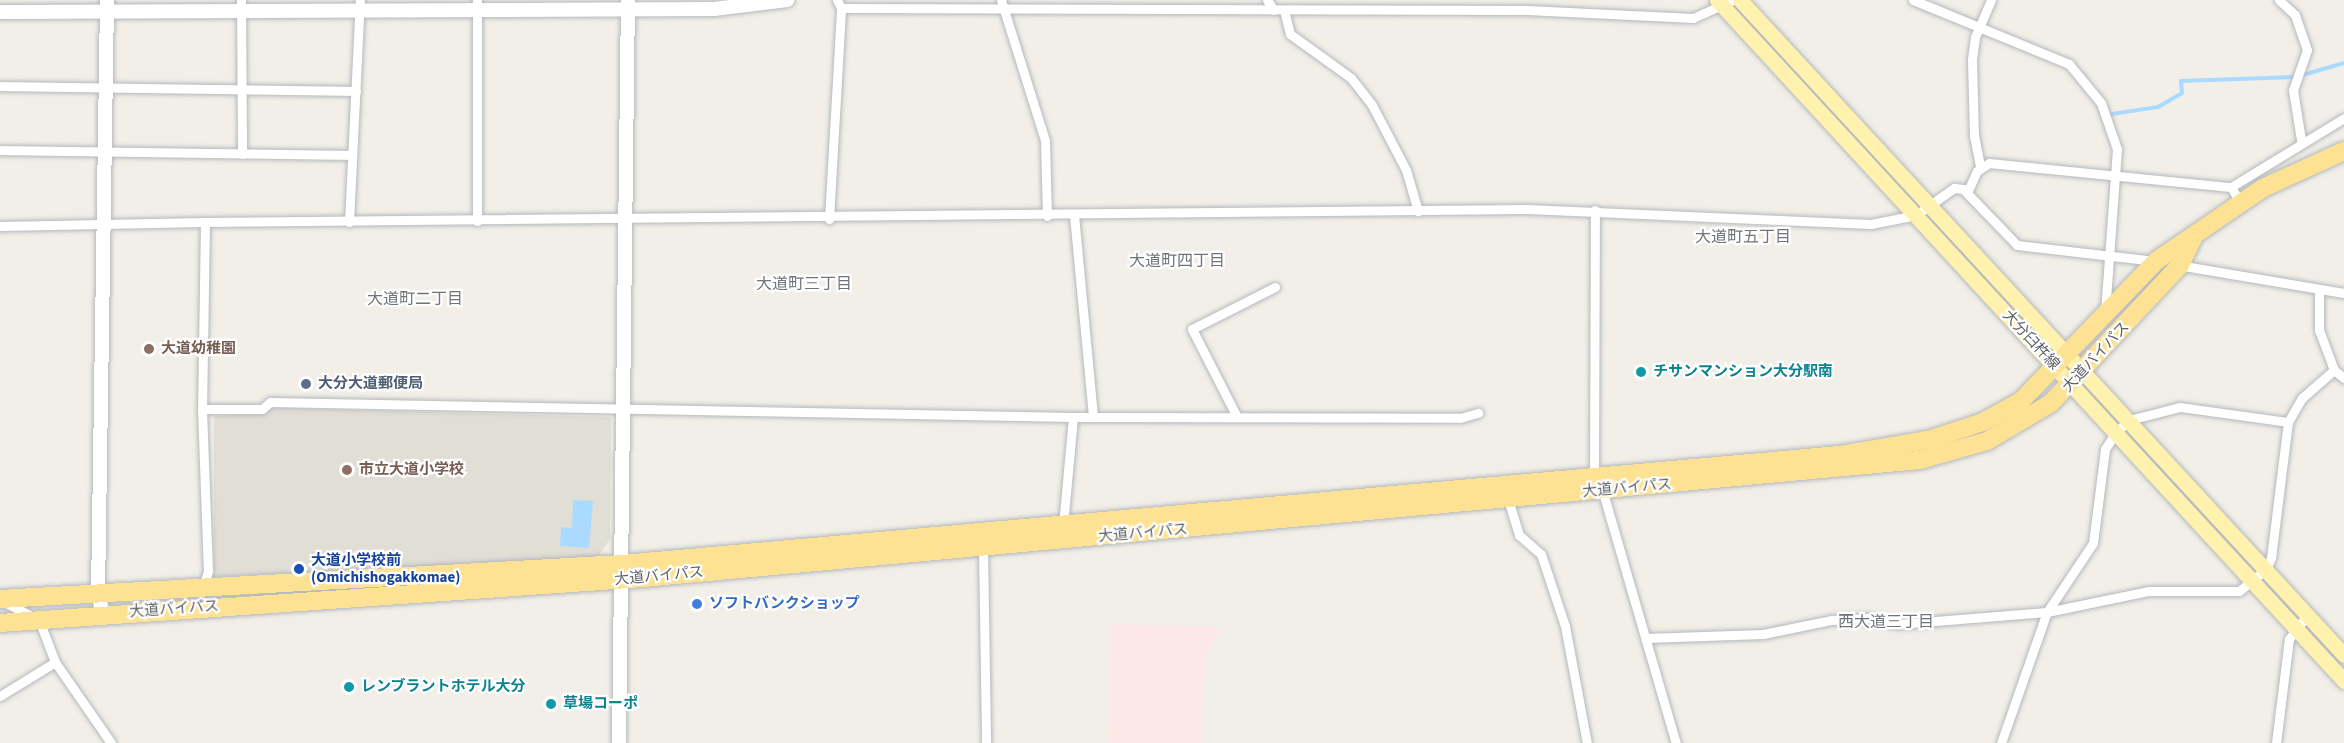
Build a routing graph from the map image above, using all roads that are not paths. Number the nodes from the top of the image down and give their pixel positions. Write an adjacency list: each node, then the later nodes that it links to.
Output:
1 (787, 0): 9 (street)
2 (1268, 0): 15 (street)
3 (1740, 0): 33 (main road, 大分臼杵線)
4 (1913, 0): 17 (street)
5 (1991, 0): 17 (street)
6 (2280, 0): 23 (street)
7 (1724, 2): 15 (street); 37 (main road, 大分臼杵線)
8 (477, 4): 9 (street); 14 (street); 40 (street)
9 (628, 4): 41 (street)
10 (839, 4): 11 (street); 39 (street)
11 (1003, 4): 15 (street); 38 (street)
12 (107, 5): 13 (street); 16 (street); 19 (street)
13 (241, 5): 14 (street); 20 (street)
14 (360, 5): 21 (street)
15 (1279, 10): 35 (street)
16 (0, 12)
17 (1978, 29): 29 (street); 30 (street)
18 (0, 86): 19 (street)
19 (107, 88): 20 (street); 25 (street)
20 (241, 89): 21 (street); 27 (street)
21 (356, 91): 28 (street)
22 (2344, 118): 23 (street)
23 (2301, 140): 32 (street)
24 (0, 150): 25 (street)
25 (107, 151): 27 (street); 45 (street)
26 (2344, 151): 32 (highway, 大道バイパス)
27 (242, 154): 28 (street)
28 (352, 155): 43 (street)
29 (1980, 166): 30 (street); 31 (street)
30 (2114, 175): 32 (street); 47 (street)
31 (1967, 193): 33 (street); 47 (street)
32 (2236, 195): 46 (highway, 大道バイパス)
33 (1931, 203): 37 (street); 54 (main road, 大分臼杵線)
34 (1595, 210): 35 (street); 37 (street); 69 (street)
35 (1418, 211): 36 (street)
36 (1074, 215): 38 (street); 64 (street)
37 (1916, 215): 55 (main road, 大分臼杵線)
38 (1047, 216): 39 (street)
39 (829, 219): 41 (street)
40 (477, 221): 41 (street); 43 (street)
41 (629, 221): 60 (street)
42 (206, 222): 43 (street); 45 (street); 61 (street)
43 (348, 222)
44 (0, 226): 45 (street)
45 (106, 227): 77 (street)
46 (2194, 236): 48 (highway, 大道バイパス); 49 (highway, 大道バイパス)
47 (2106, 256): 48 (street); 53 (street)
48 (2156, 261): 49 (street); 53 (highway, 大道バイパス)
49 (2180, 265): 51 (street); 57 (highway, 大道バイパス)
50 (1275, 287): 65 (street)
51 (2319, 291): 52 (street); 56 (street)
52 (2344, 293)
53 (2103, 317): 54 (highway, 大道バイパス)
54 (2069, 354): 55 (highway, 大道バイパス); 57 (main road, 大分臼杵線)
55 (2057, 368): 59 (main road, 大分臼杵線); 69 (highway, 大道バイパス)
56 (2334, 370): 58 (street); 67 (street)
57 (2084, 371): 59 (highway, 大道バイパス); 66 (main road, 大分臼杵線)
58 (2344, 378)
59 (2072, 384): 68 (main road, 大分臼杵線); 69 (highway, 大道バイパス)
60 (626, 407): 61 (street); 63 (street); 74 (street)
61 (202, 409): 76 (street)
62 (1478, 413): 65 (street)
63 (1073, 417): 64 (street); 71 (street)
64 (1093, 417): 65 (street)
65 (1237, 417)
66 (2129, 420): 67 (street); 68 (street); 73 (main road, 大分臼杵線)
67 (2288, 422): 73 (street)
68 (2116, 432): 75 (main road, 大分臼杵線); 79 (street)
69 (1598, 484): 70 (highway, 大道バイパス); 71 (highway, 大道バイパス); 85 (street)
70 (1508, 499): 72 (highway, 大道バイパス); 93 (street)
71 (1063, 525): 74 (highway, 大道バイパス)
72 (983, 547): 74 (highway, 大道バイパス); 92 (street)
73 (2266, 569): 75 (street); 81 (main road, 大分臼杵線)
74 (623, 572): 76 (highway, 大道バイパス); 80 (highway, 大道バイパス); 91 (street)
75 (2253, 582): 79 (street); 84 (main road, 大分臼杵線)
76 (203, 588): 77 (highway, 大道バイパス)
77 (98, 594): 78 (highway, 大道バイパス); 80 (street)
78 (0, 600): 82 (street)
79 (2047, 612): 85 (street); 95 (street)
80 (103, 614): 82 (highway, 大道バイパス)
81 (2307, 615): 84 (street); 86 (main road, 大分臼杵線)
82 (39, 620): 83 (highway, 大道バイパス); 87 (street)
83 (0, 623)
84 (2295, 627): 88 (main road, 大分臼杵線); 96 (street)
85 (1646, 638): 94 (street)
86 (2344, 655)
87 (55, 662): 89 (street); 90 (street)
88 (2344, 681)
89 (0, 696)
90 (111, 743)
91 (619, 743)
92 (986, 743)
93 (1587, 743)
94 (1676, 743)
95 (2001, 743)
96 (2276, 743)

